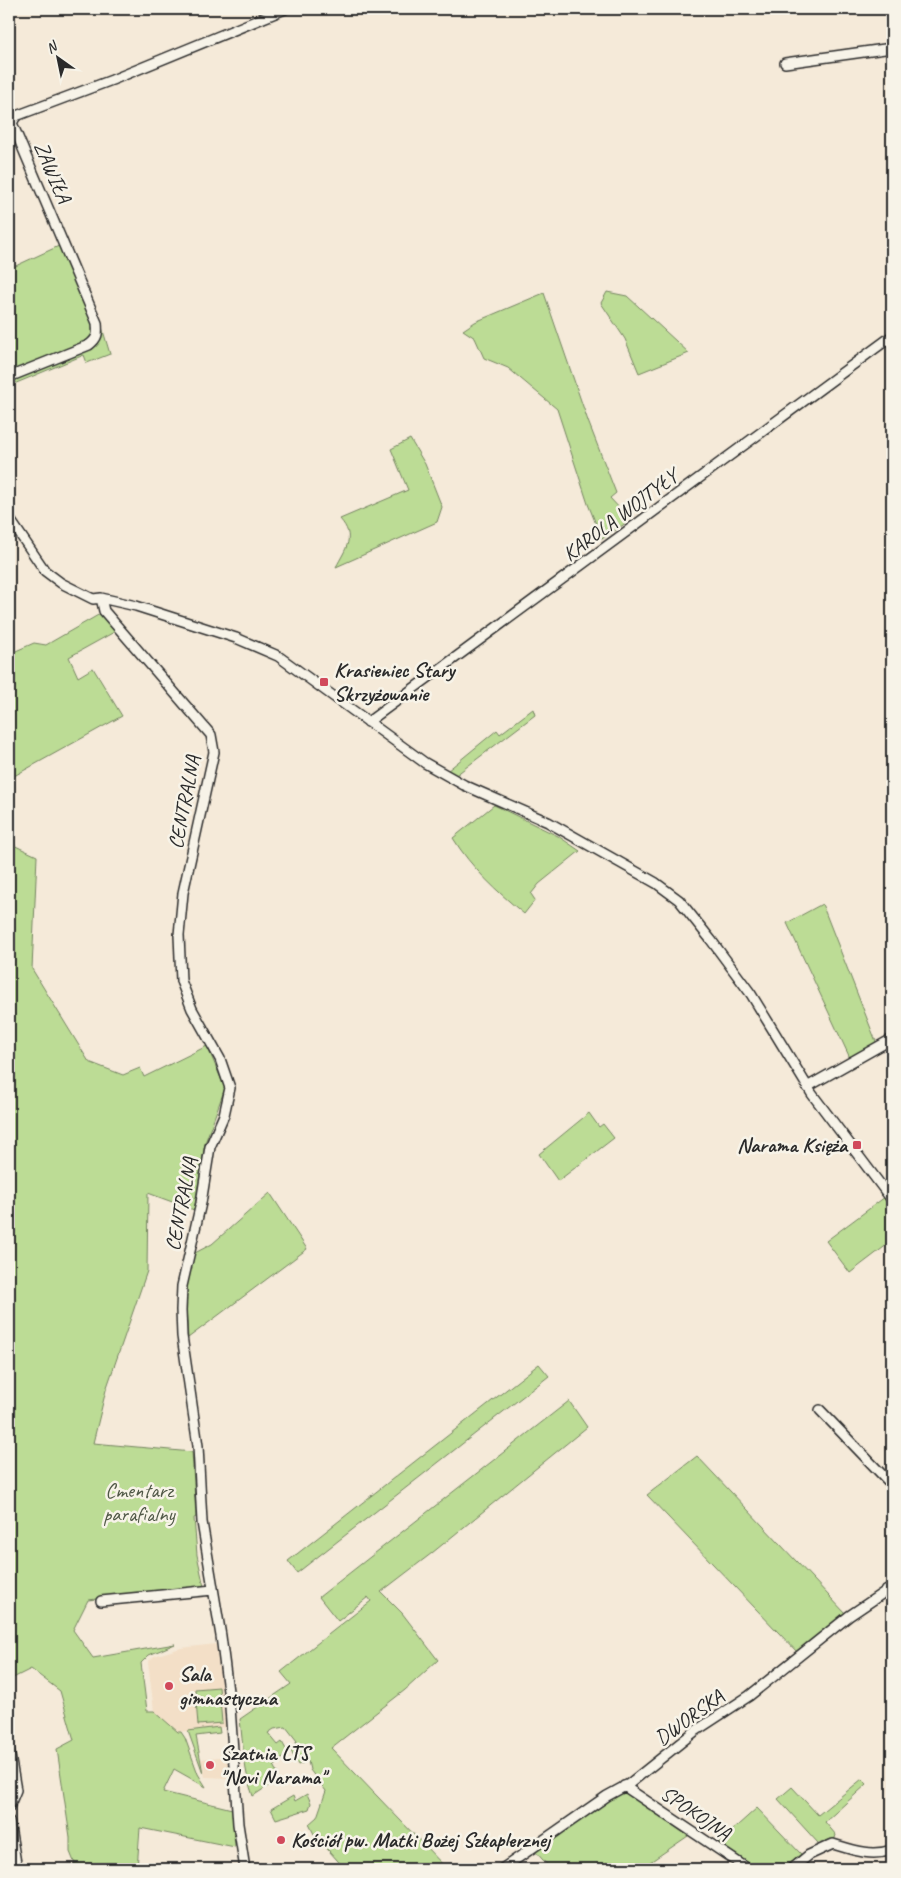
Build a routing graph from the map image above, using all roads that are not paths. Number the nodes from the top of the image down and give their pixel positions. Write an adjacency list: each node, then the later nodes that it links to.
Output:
1 (285, 9): 5 (street, ZAWIŁA)
2 (892, 48): 3 (street)
3 (785, 63)
4 (892, 336): 8 (street, KAROLA WOJTYŁY)
5 (9, 377)
6 (9, 518): 7 (street)
7 (101, 598): 8 (street); 15 (street, CENTRALNA)
8 (368, 722): 10 (street)
9 (892, 1039): 10 (street)
10 (807, 1087): 11 (street)
11 (892, 1200)
12 (820, 1410): 13 (street)
13 (892, 1485)
14 (892, 1587): 18 (street, DWORSKA)
15 (213, 1590): 16 (street); 23 (street, CENTRALNA)
16 (100, 1601)
17 (9, 1750): 19 (street)
18 (624, 1786): 24 (street, DWORSKA); 25 (street, SPOKOJNA)
19 (9, 1807)
20 (9, 1821): 22 (street)
21 (892, 1850): 26 (street)
22 (17, 1869)
23 (245, 1869)
24 (502, 1869)
25 (748, 1869)
26 (792, 1869)

